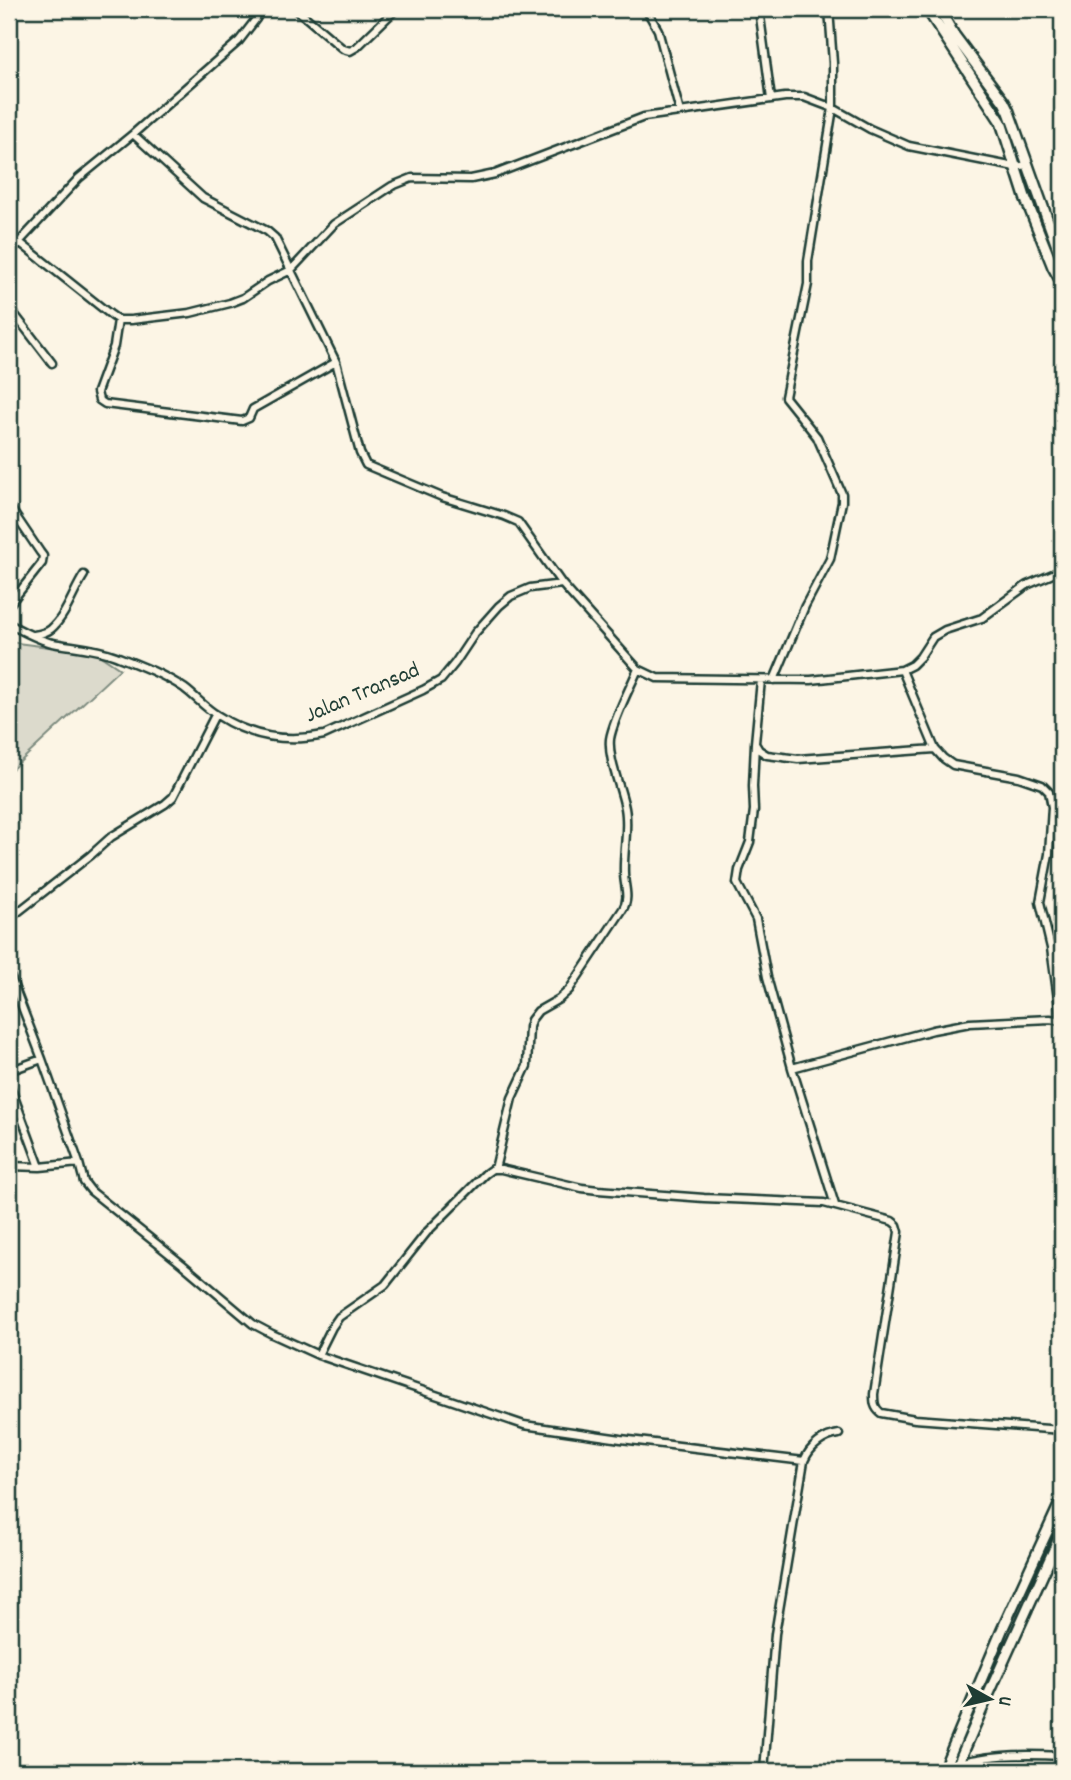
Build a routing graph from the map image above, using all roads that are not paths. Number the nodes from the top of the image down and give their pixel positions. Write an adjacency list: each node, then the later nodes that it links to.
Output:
1 (261, 9): 12 (street)
2 (296, 9): 3 (street)
3 (396, 9)
4 (646, 9): 11 (street)
5 (759, 9): 9 (street)
6 (829, 9): 10 (street)
7 (927, 9): 14 (street)
8 (939, 9): 13 (street)
9 (771, 99): 10 (street); 11 (street)
10 (833, 108): 14 (street); 34 (street)
11 (680, 112): 18 (street)
12 (133, 134): 15 (street); 18 (street)
13 (1028, 165): 14 (street); 17 (street)
14 (1015, 167): 19 (street)
15 (18, 242): 16 (street); 21 (street)
16 (9, 253)
17 (1062, 260)
18 (291, 270): 21 (street); 22 (street)
19 (1062, 284)
20 (9, 307): 23 (street)
21 (118, 320): 22 (street)
22 (335, 362): 27 (street)
23 (52, 363)
24 (9, 506): 28 (street)
25 (1062, 570): 32 (street)
26 (84, 575): 30 (street)
27 (562, 584): 31 (street); 35 (street, Jalan Transad)
28 (9, 605)
29 (9, 624): 30 (street, Jalan Transad)
30 (33, 635): 35 (street, Jalan Transad)
31 (638, 668): 33 (street); 48 (street)
32 (902, 670): 34 (street); 37 (street)
33 (761, 680): 34 (street); 36 (street)
34 (774, 680)
35 (215, 715): 38 (street)
36 (755, 743): 37 (street); 42 (street)
37 (935, 749): 40 (street)
38 (9, 919)
39 (9, 973): 41 (street)
40 (1062, 1021): 42 (street)
41 (43, 1059): 43 (street); 45 (street)
42 (792, 1068): 49 (street)
43 (9, 1072)
44 (9, 1083): 47 (street)
45 (79, 1163): 47 (street); 50 (street)
46 (9, 1166): 47 (street)
47 (40, 1167)
48 (495, 1169): 49 (street); 50 (street)
49 (835, 1205): 51 (street)
50 (318, 1355): 53 (street)
51 (1062, 1430)
52 (839, 1434): 53 (street)
53 (804, 1461): 58 (street)
54 (1062, 1499): 57 (street)
55 (1062, 1532): 57 (street)
56 (1062, 1756): 57 (street)
57 (951, 1768)
58 (764, 1771)

